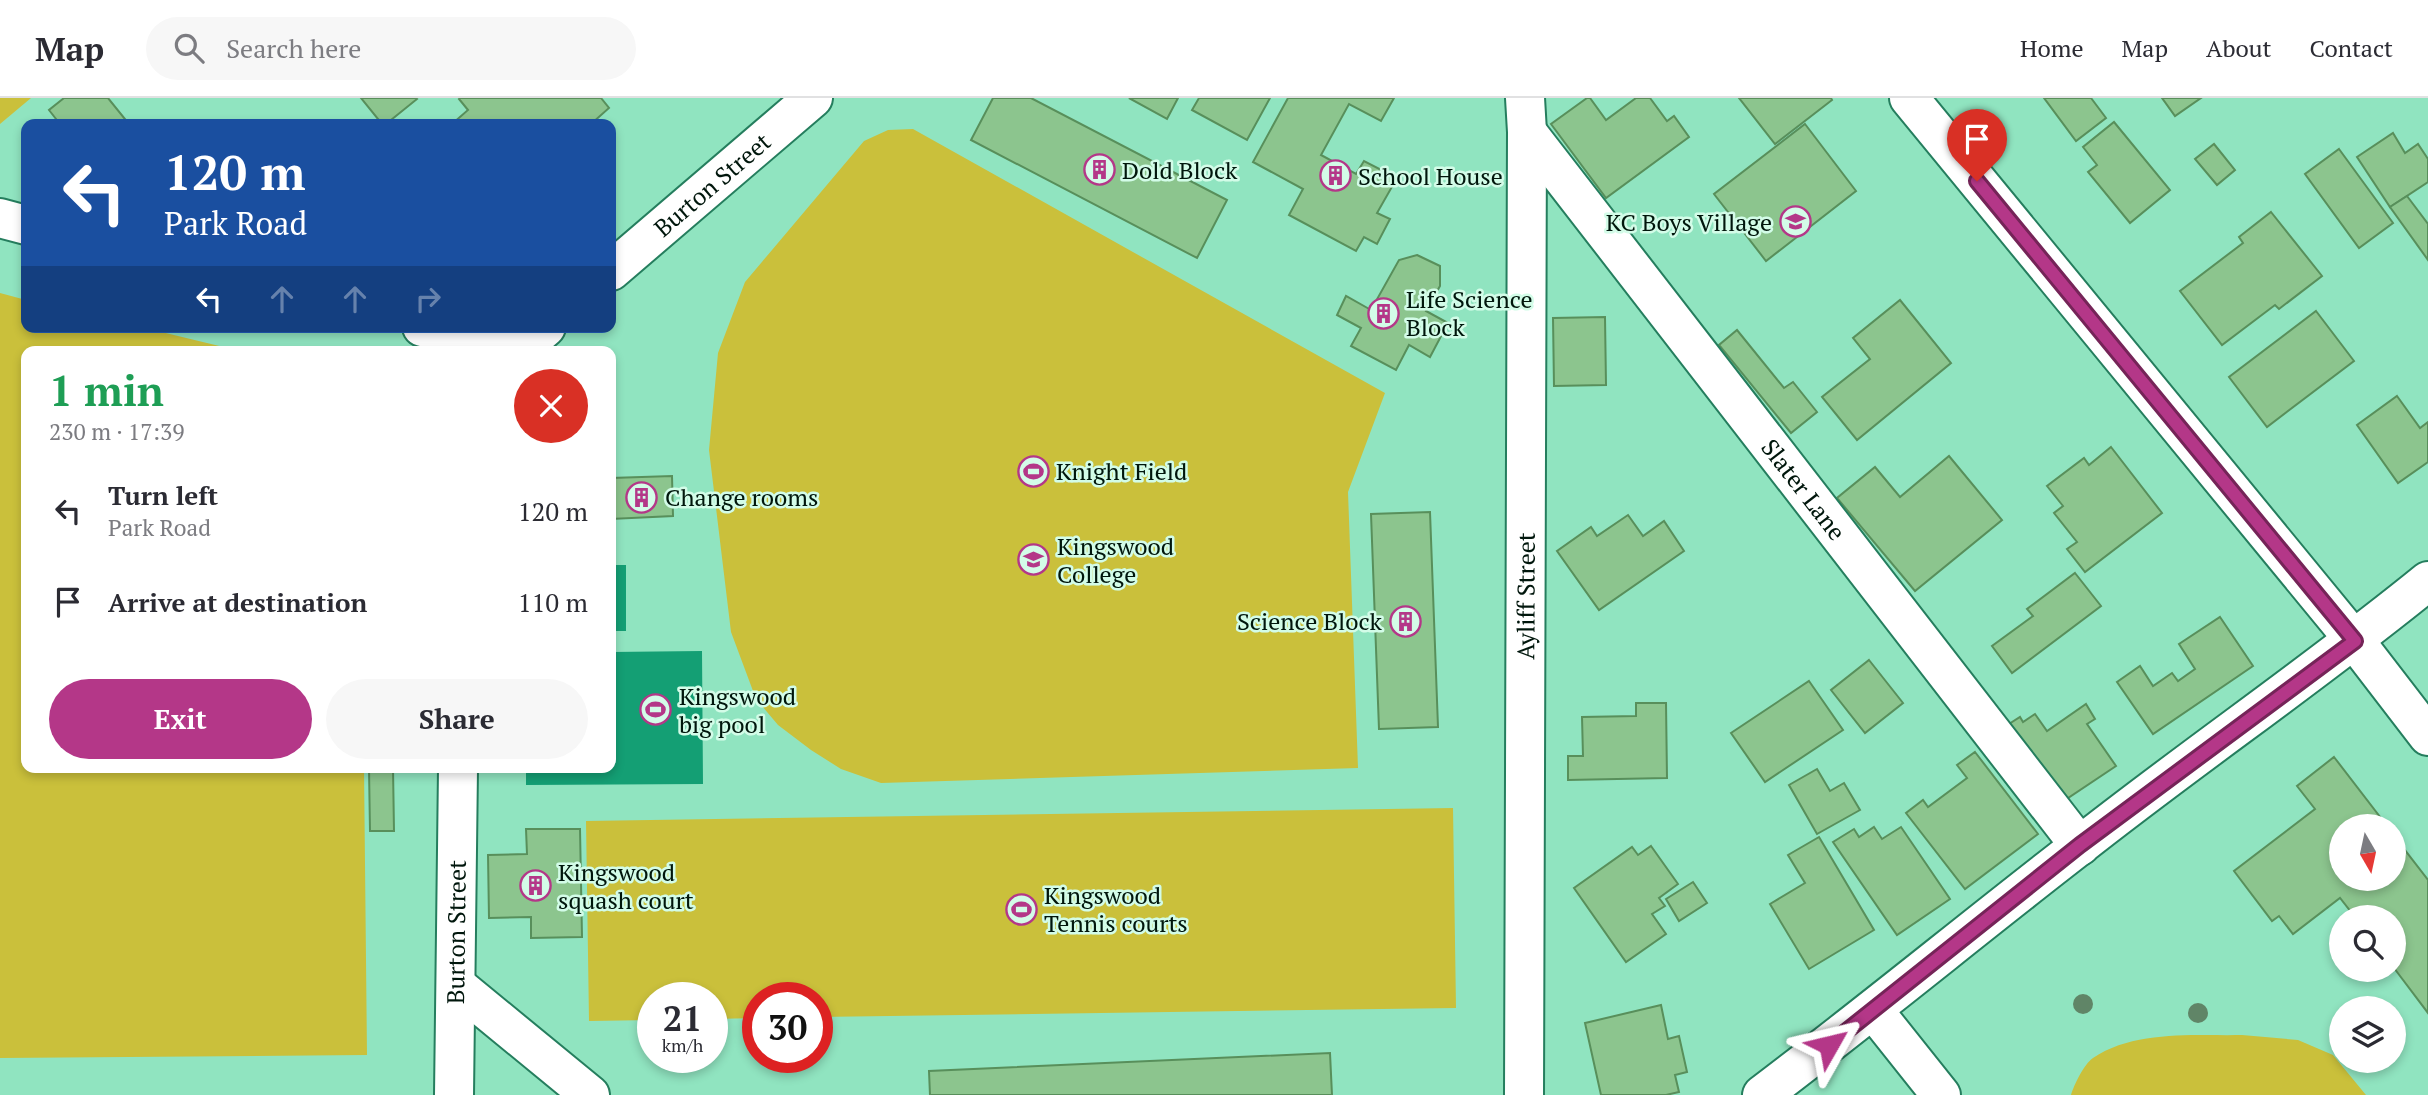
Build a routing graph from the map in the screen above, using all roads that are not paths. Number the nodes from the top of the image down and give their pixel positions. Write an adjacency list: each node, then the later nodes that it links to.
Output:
1 (813, 98): 6 (street, Burton Street)
2 (1909, 98): 12 (street)
3 (1526, 115): 15 (street, Slater Lane); 20 (street, Ayliff Street)
4 (0, 218): 5 (street)
5 (21, 224)
6 (616, 267)
7 (445, 333): 9 (street)
8 (539, 333): 10 (street)
9 (494, 346)
10 (524, 346)
11 (2428, 581): 12 (street)
12 (2355, 641): 13 (street); 15 (street)
13 (2428, 736)
14 (458, 773): 16 (street, Burton Street)
15 (2080, 845): 17 (street)
16 (456, 985): 18 (street, Burton Street); 19 (street)
17 (1874, 1011): 21 (street); 22 (street)
18 (454, 1095)
19 (590, 1095)
20 (1524, 1095)
21 (1762, 1095)
22 (1941, 1095)

